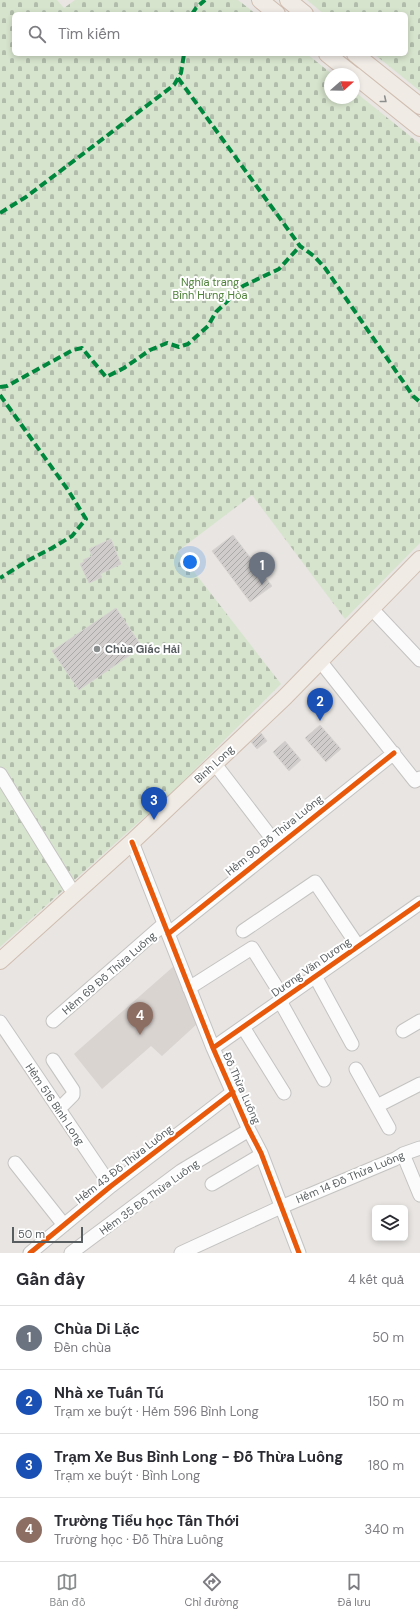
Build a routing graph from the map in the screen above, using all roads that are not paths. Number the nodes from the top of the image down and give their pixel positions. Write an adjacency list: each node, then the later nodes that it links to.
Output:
1 (260, 0): 3 (main road)
2 (288, 0): 4 (main road)
3 (275, 12)
4 (303, 12)
5 (329, 56): 7 (main road)
6 (358, 56): 9 (main road)
7 (344, 68)
8 (360, 81): 10 (main road, one-way to 10)
9 (420, 106)
10 (420, 128)
11 (420, 559): 12 (main road, Bình Long)
12 (371, 608): 13 (street); 14 (main road, Bình Long)
13 (420, 660)
14 (320, 661): 15 (street); 16 (main road, Bình Long)
15 (394, 753): 18 (street); 20 (street, Hẻm 90 Đỗ Thừa Luông)
16 (215, 764): 19 (main road, Bình Long); 20 (street)
17 (0, 774): 21 (street)
18 (420, 778)
19 (132, 842): 21 (main road, Bình Long); 23 (street, Đỗ Thừa Luông)
20 (277, 845): 23 (street, Hẻm 90 Đỗ Thừa Luông)
21 (74, 894): 26 (main road, Bình Long)
22 (420, 903): 25 (street, Dương Văn Dương)
23 (166, 929): 28 (street, Đỗ Thừa Luông); 30 (street, Hẻm 69 Đỗ Thừa Luông)
24 (243, 931): 25 (street)
25 (358, 946): 27 (street, Dương Văn Dương)
26 (0, 960)
27 (315, 976): 29 (street, Dương Văn Dương); 35 (street)
28 (189, 988): 29 (street); 36 (street, Đỗ Thừa Luông)
29 (282, 1000): 33 (street, Dương Văn Dương); 39 (street)
30 (54, 1021)
31 (420, 1021): 34 (street)
32 (0, 1022): 44 (street, Hẻm 516 Bình Long)
33 (243, 1027): 36 (street, Dương Văn Dương); 42 (street)
34 (402, 1031)
35 (352, 1044)
36 (213, 1048): 41 (street, Đỗ Thừa Luông)
37 (53, 1060): 44 (street)
38 (356, 1069): 43 (street)
39 (324, 1080)
40 (420, 1084): 43 (street)
41 (233, 1092): 46 (street, Đỗ Thừa Luông); 52 (street, Hẻm 43 Đỗ Thừa Luông)
42 (284, 1093)
43 (376, 1106): 45 (street)
44 (59, 1109): 52 (street, Hẻm 516 Bình Long)
45 (389, 1128)
46 (249, 1130): 49 (street, Đỗ Thừa Luông); 57 (street, Hẻm 35 Đỗ Thừa Luông)
47 (420, 1148): 48 (street, Hẻm 14 Đỗ Thừa Luông)
48 (403, 1154): 53 (street); 54 (street, Hẻm 14 Đỗ Thừa Luông)
49 (261, 1155): 51 (street); 54 (street, Đỗ Thừa Luông)
50 (15, 1163): 55 (street)
51 (212, 1184)
52 (111, 1186): 55 (street, Hẻm 43 Đỗ Thừa Luông)
53 (420, 1195)
54 (281, 1206): 58 (street, Hẻm 14 Đỗ Thừa Luông); 59 (street, Đỗ Thừa Luông)
55 (64, 1225): 56 (street, Hẻm 43 Đỗ Thừa Luông)
56 (30, 1253)
57 (71, 1253)
58 (181, 1253)
59 (299, 1253)

